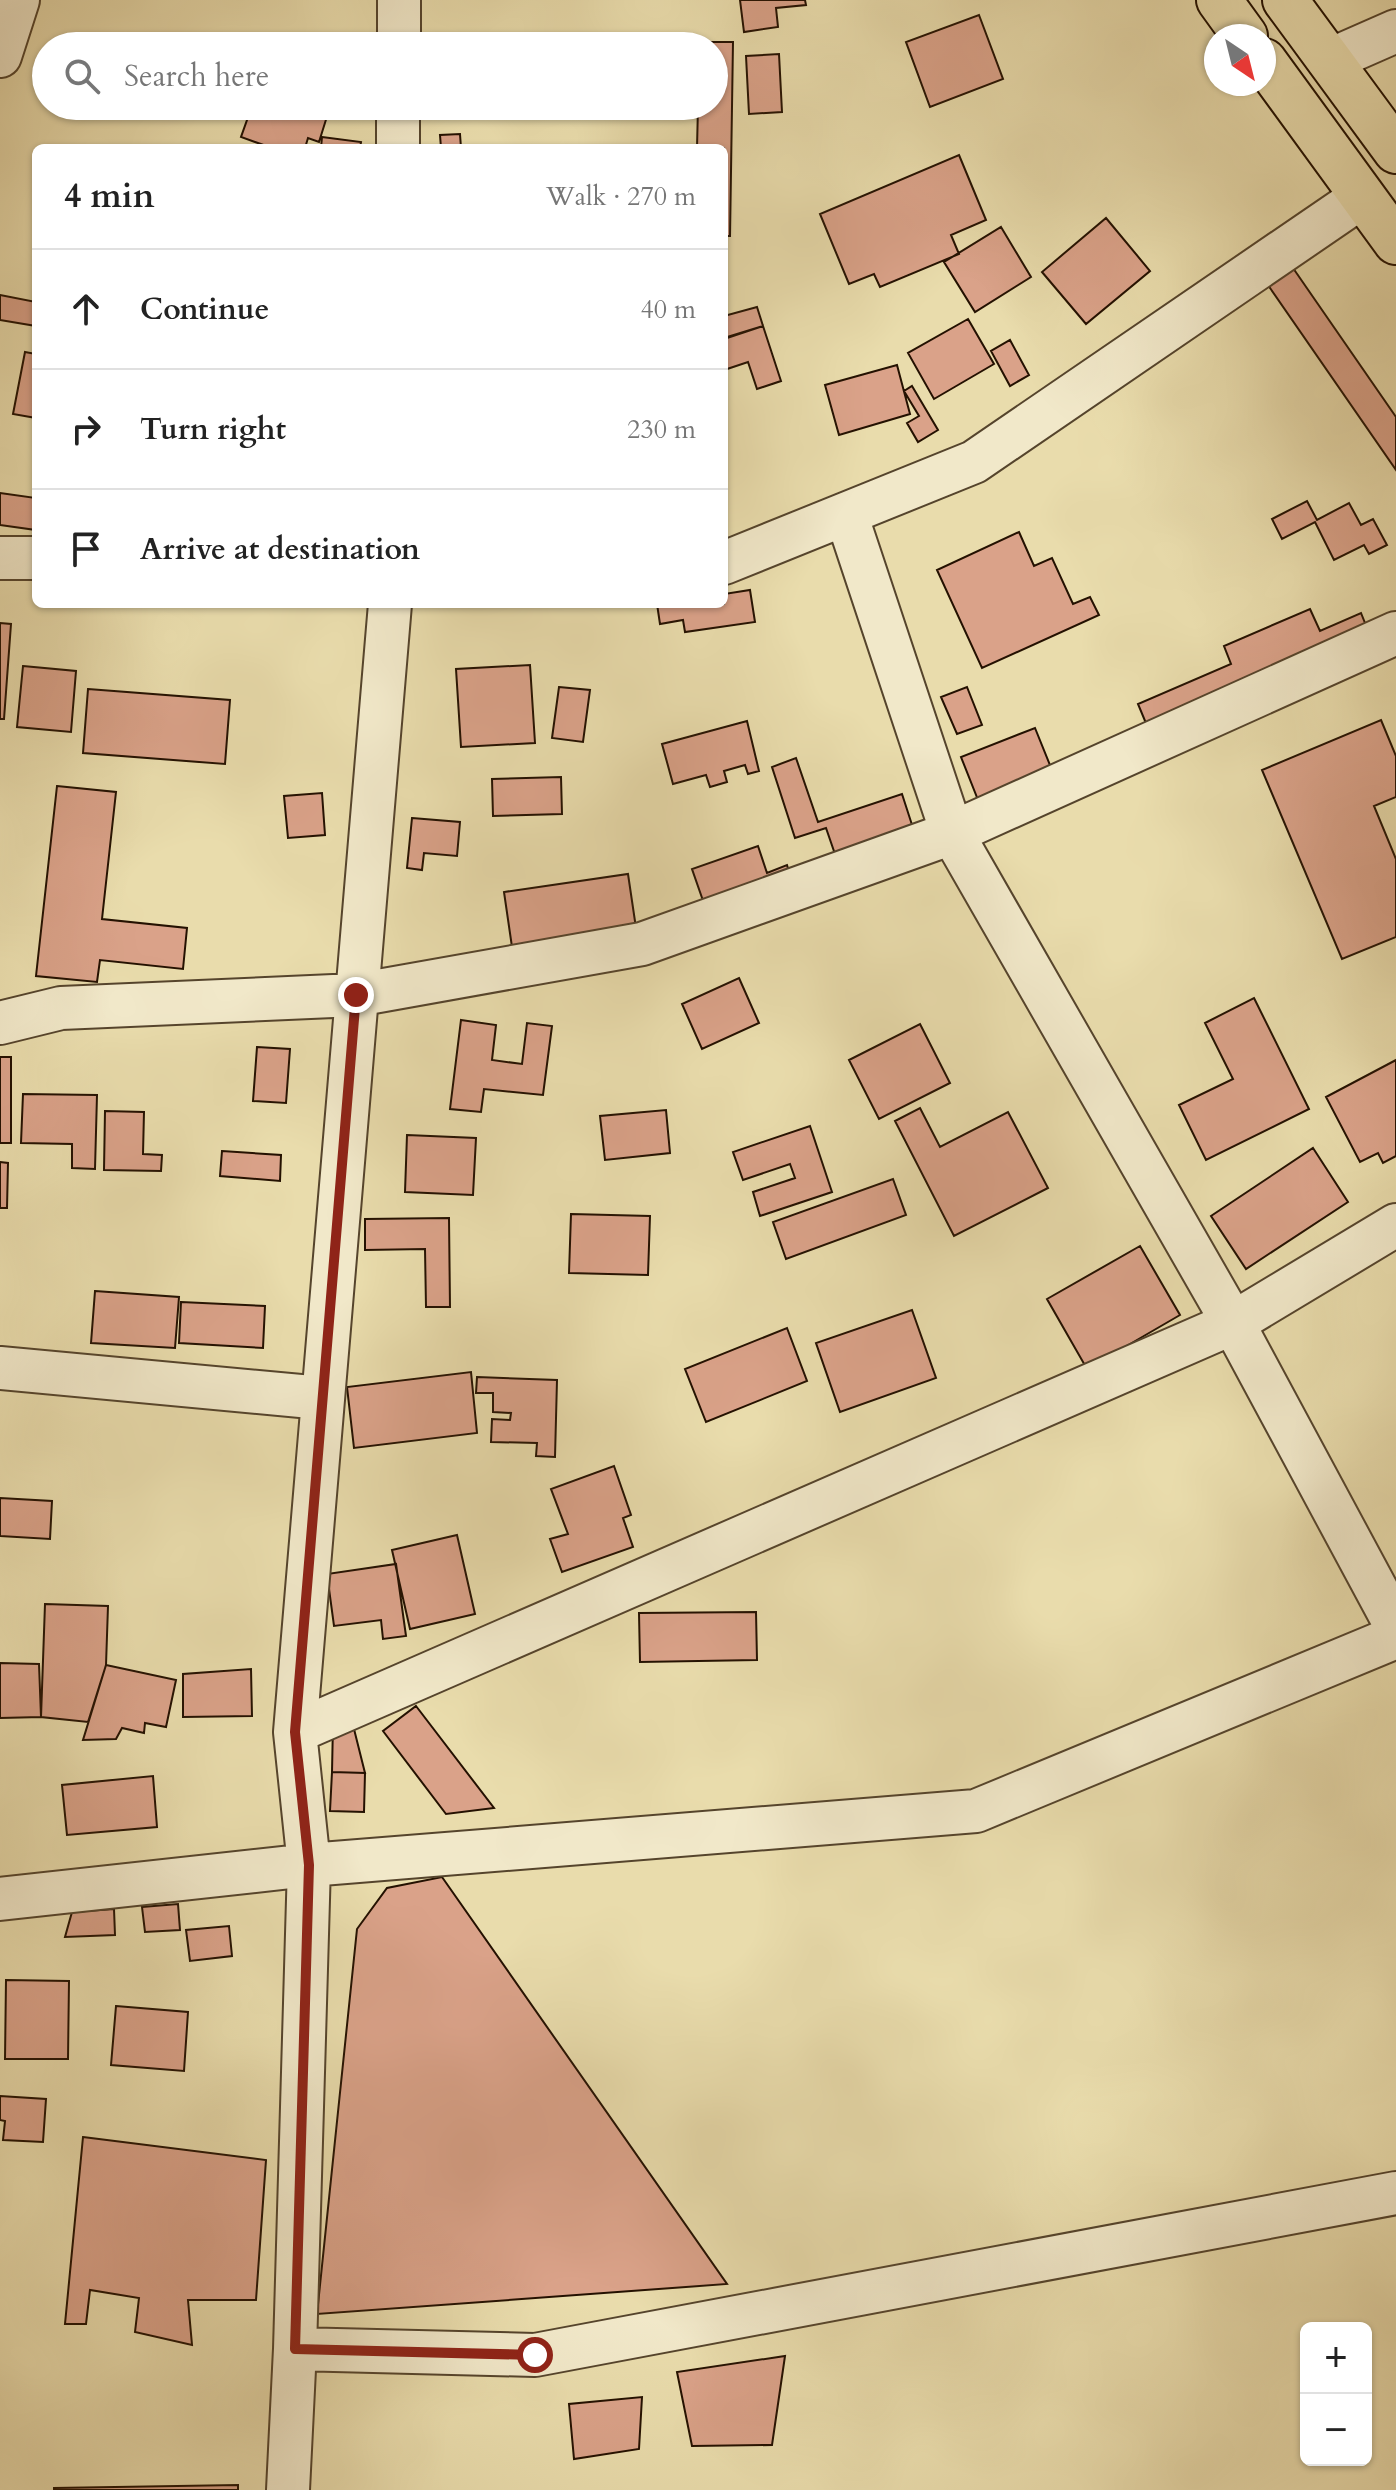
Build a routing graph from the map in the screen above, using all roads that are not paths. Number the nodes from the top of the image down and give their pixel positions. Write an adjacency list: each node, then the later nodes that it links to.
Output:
1 (18, 0): 8 (street)
2 (399, 0): 7 (street)
3 (1219, 0): 5 (main road)
4 (1285, 0): 9 (main road)
5 (1236, 24)
6 (1396, 31): 9 (street)
7 (399, 32)
8 (0, 56)
9 (1330, 60): 13 (main road)
10 (1276, 77): 14 (main road)
11 (398, 120): 12 (street)
12 (398, 144)
13 (1396, 151)
14 (1363, 196): 15 (main road); 16 (street)
15 (1396, 242)
16 (846, 514): 19 (street); 22 (street)
17 (0, 558): 18 (street)
18 (32, 558)
19 (728, 561)
20 (390, 608): 23 (street)
21 (1396, 633): 22 (street)
22 (952, 833): 23 (street); 26 (street)
23 (356, 995): 24 (street); 28 (street)
24 (0, 1023)
25 (1396, 1225): 26 (street)
26 (1233, 1323): 29 (street); 31 (street)
27 (0, 1368): 28 (street)
28 (322, 1398): 31 (street)
29 (1396, 1626)
30 (1396, 1637): 32 (street)
31 (295, 1732): 32 (street)
32 (309, 1865): 33 (street); 35 (street)
33 (0, 1899)
34 (1396, 2193): 35 (street)
35 (295, 2349): 36 (street)
36 (288, 2490)

